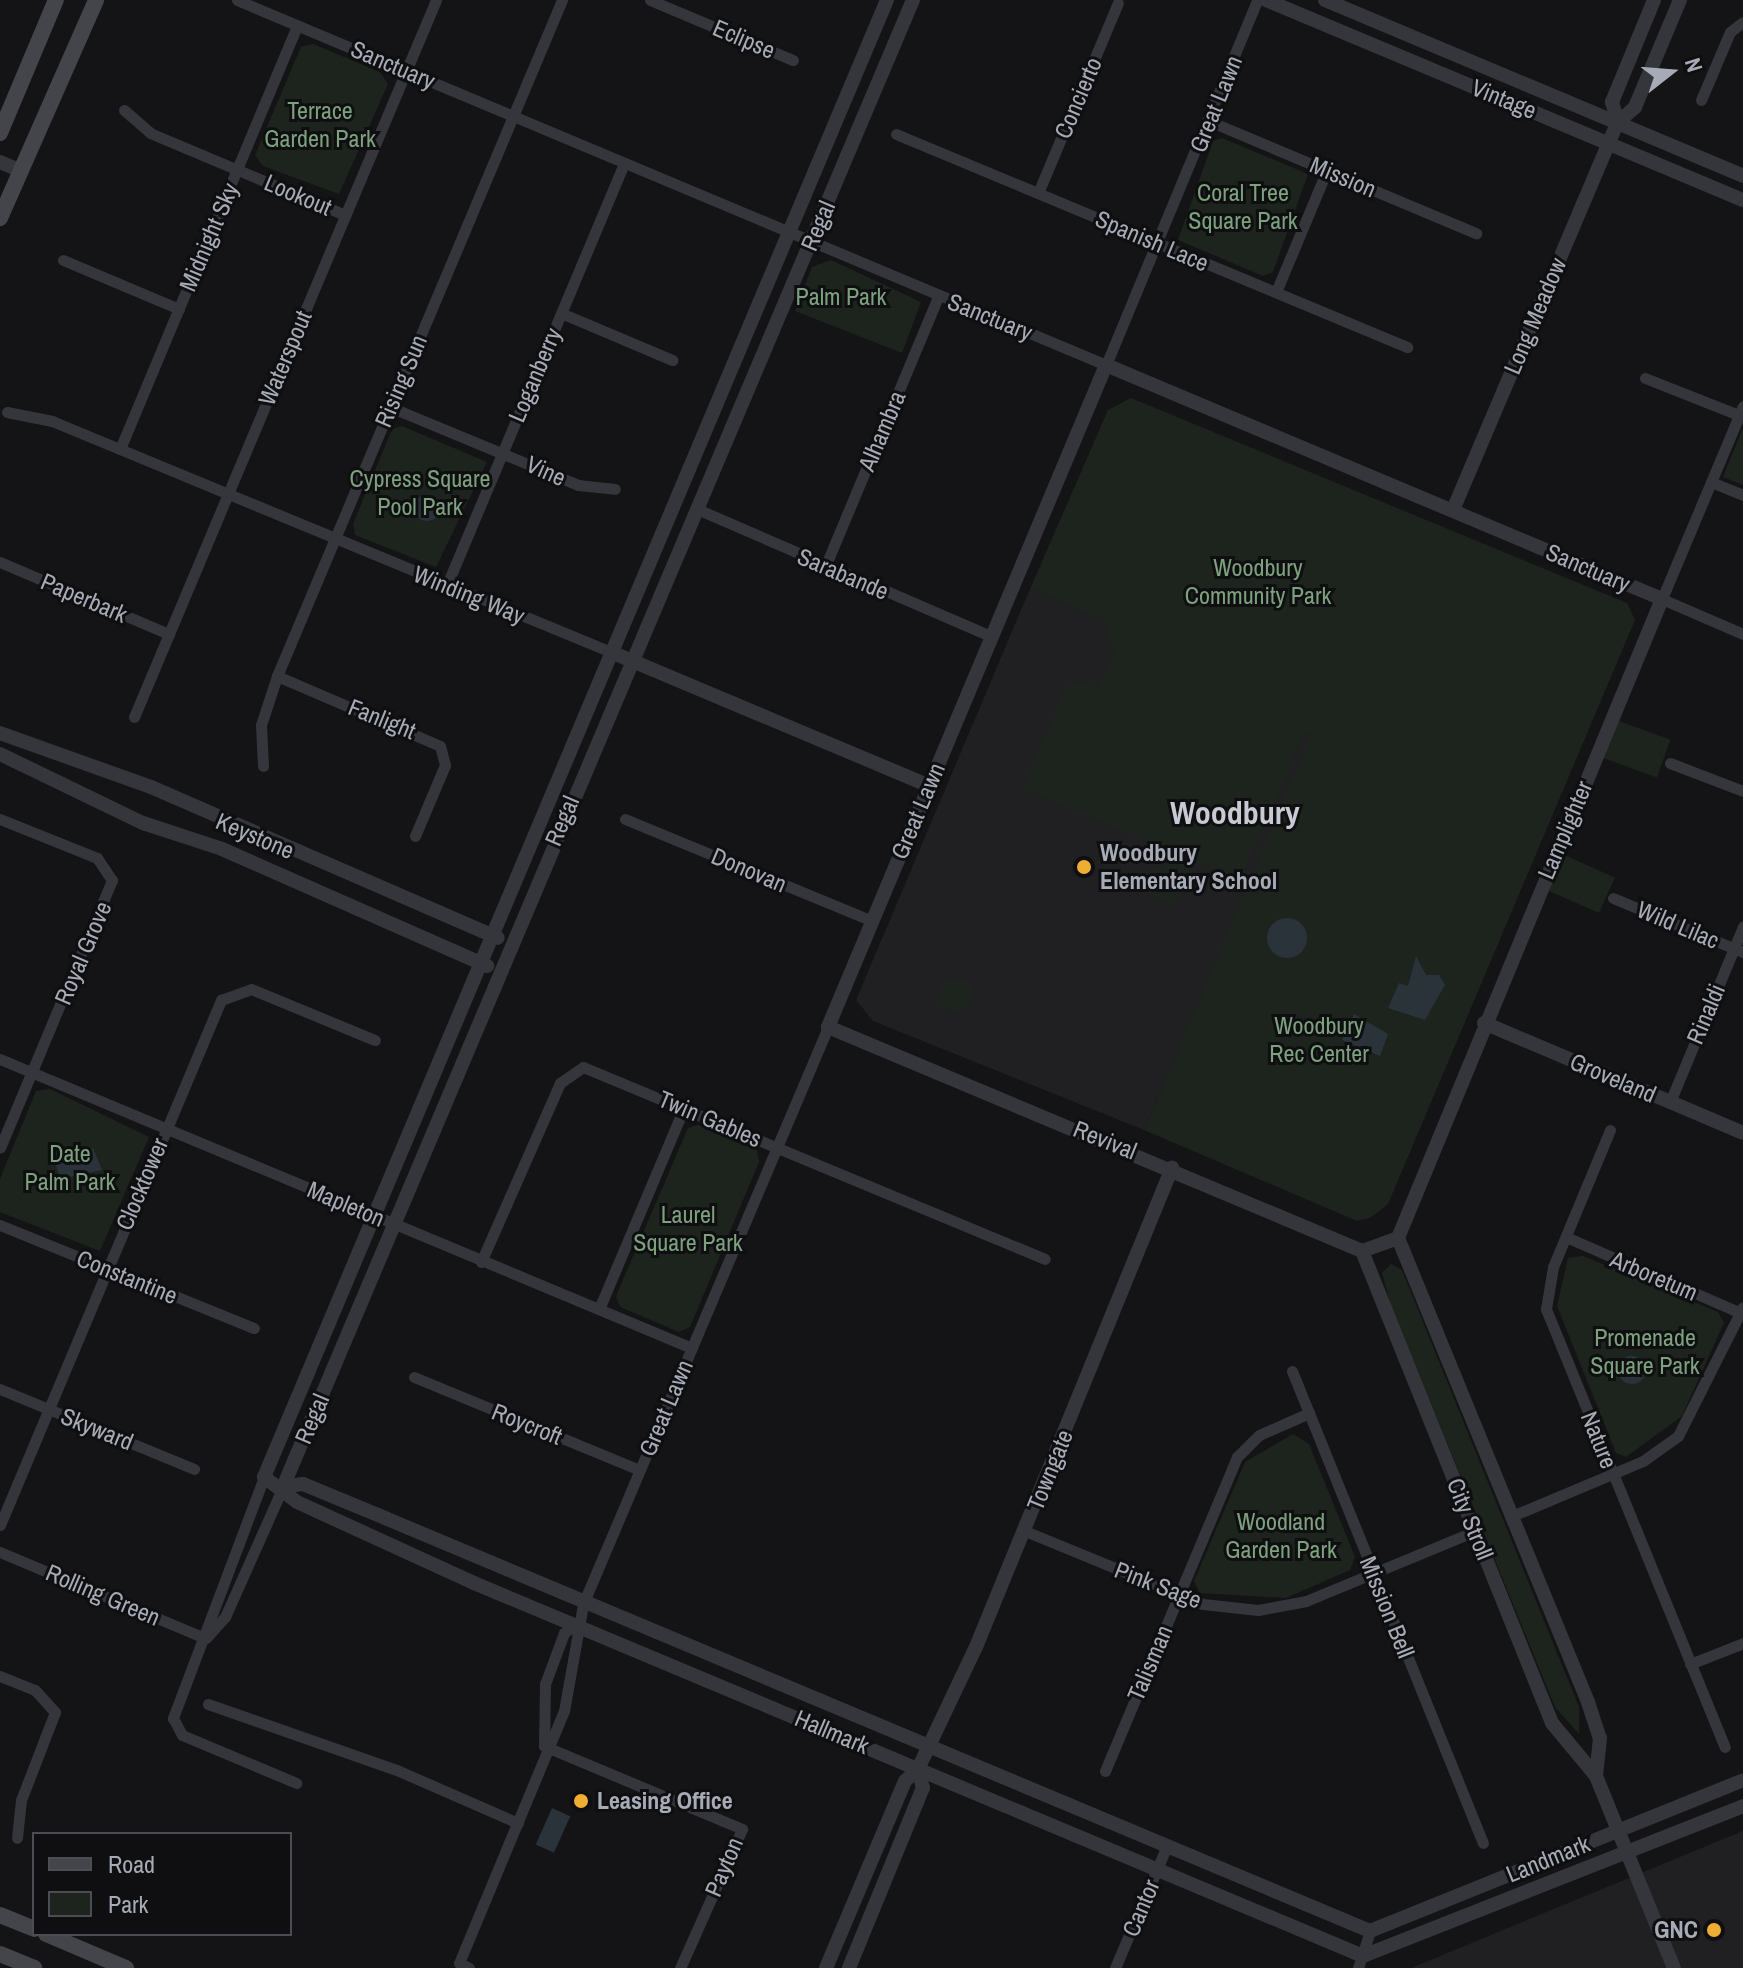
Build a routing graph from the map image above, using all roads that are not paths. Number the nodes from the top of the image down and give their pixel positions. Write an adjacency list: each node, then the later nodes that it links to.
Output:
1 (56, 0): 24 (main road)
2 (96, 0): 31 (main road)
3 (237, 0): 16 (street, Sanctuary)
4 (436, 0): 18 (street, Waterspout)
5 (562, 0): 21 (street, Rising Sun)
6 (650, 0): 17 (street, Eclipse)
7 (887, 0): 38 (street, Regal)
8 (913, 0): 40 (street, Regal)
9 (1257, 0): 22 (street, Great Lawn)
10 (1266, 0): 26 (street, Vintage)
11 (1325, 0): 23 (street, Vintage)
12 (1654, 0): 23 (street, Long Meadow)
13 (1680, 0): 23 (street, Long Meadow)
14 (1118, 3): 34 (street, Concierto)
15 (1743, 22): 19 (street)
16 (297, 25): 18 (street, Sanctuary); 29 (street, Midnight Sky)
17 (793, 60)
18 (406, 71): 21 (street, Sanctuary); 36 (street, Waterspout)
19 (1701, 100)
20 (124, 110): 29 (street, Lookout)
21 (513, 116): 28 (street, Sanctuary); 51 (street, Rising Sun)
22 (1209, 121): 30 (street, Mission); 41 (street, Great Lawn)
23 (1618, 122): 26 (street, Long Meadow); 32 (street, Vintage)
24 (0, 133)
25 (896, 134): 34 (street, Spanish Lace)
26 (1609, 143): 35 (street, Vintage); 61 (street, Long Meadow)
27 (0, 162): 31 (street)
28 (624, 163): 38 (street, Sanctuary); 46 (street, Loganberry)
29 (237, 170): 36 (street, Lookout); 45 (street, Midnight Sky)
30 (1327, 170): 39 (street, Mission); 43 (street)
31 (21, 171): 33 (main road)
32 (1743, 176)
33 (5, 190): 37 (main road)
34 (1038, 193): 41 (street, Spanish Lace)
35 (1743, 200)
36 (345, 215): 58 (street, Waterspout)
37 (0, 218)
38 (785, 230): 40 (street, Sanctuary); 70 (street, Regal)
39 (1476, 233)
40 (811, 241): 44 (street, Sanctuary); 60 (street, Regal)
41 (1158, 243): 43 (street, Spanish Lace); 49 (street, Great Lawn)
42 (63, 260): 45 (street)
43 (1276, 292): 47 (street, Spanish Lace)
44 (939, 295): 49 (street, Sanctuary); 64 (street, Alhambra)
45 (179, 309): 54 (street, Midnight Sky)
46 (561, 313): 48 (street); 55 (street, Loganberry)
47 (1407, 347)
48 (672, 360)
49 (1106, 365): 61 (street, Sanctuary); 69 (street, Great Lawn)
50 (1645, 378): 52 (street)
51 (390, 407): 55 (street, Vine); 62 (street, Rising Sun)
52 (1741, 411): 56 (street, Lamplighter)
53 (7, 412): 54 (street, Winding Way)
54 (120, 449): 58 (street, Winding Way)
55 (503, 452): 57 (street, Vine); 65 (street, Loganberry)
56 (1711, 482): 59 (street); 66 (street, Lamplighter)
57 (615, 489)
58 (228, 495): 62 (street, Winding Way); 67 (street, Waterspout)
59 (1743, 495)
60 (697, 509): 64 (street, Sarabande); 71 (street, Regal)
61 (1453, 510): 66 (street, Sanctuary)
62 (335, 540): 65 (street, Winding Way); 72 (street, Rising Sun)
63 (0, 562): 67 (street, Paperbark)
64 (825, 567): 69 (street, Sarabande)
65 (446, 587): 70 (street, Winding Way)
66 (1662, 599): 68 (street, Sanctuary); 91 (street, Lamplighter)
67 (169, 634): 73 (street, Waterspout)
68 (1743, 634)
69 (991, 636): 78 (street, Great Lawn)
70 (611, 652): 71 (street, Winding Way); 86 (street, Regal)
71 (631, 660): 78 (street, Winding Way); 87 (street, Regal)
72 (277, 676): 77 (street, Rising Sun); 82 (street, Fanlight)
73 (134, 717)
74 (0, 733): 86 (street, Keystone)
75 (0, 754): 89 (street, Keystone)
76 (1670, 763): 79 (street)
77 (263, 766)
78 (929, 786): 84 (street, Great Lawn)
79 (1743, 791)
80 (0, 819): 95 (street, Royal Grove)
81 (625, 819): 84 (street, Donovan)
82 (415, 836)
83 (1613, 898): 88 (street, Wild Lilac)
84 (872, 921): 92 (street, Great Lawn)
85 (1743, 927): 88 (street, Rinaldi)
86 (490, 935): 87 (street, Keystone); 89 (street, Regal)
87 (509, 943): 90 (street, Regal)
88 (1739, 950): 96 (street, Rinaldi)
89 (479, 963): 90 (street, Keystone); 104 (street, Regal)
90 (498, 971): 106 (street, Regal)
91 (1484, 1023): 96 (street, Groveland); 108 (street, Lamplighter)
92 (828, 1027): 102 (street, Great Lawn); 103 (street, Revival)
93 (375, 1040): 98 (street, Clocktower)
94 (0, 1059): 95 (street, Mapleton)
95 (33, 1073): 98 (street, Mapleton); 101 (street, Royal Grove)
96 (1670, 1102): 100 (street, Groveland)
97 (684, 1108): 102 (street, Twin Gables); 111 (street, Twin Gables); 113 (street)
98 (166, 1129): 104 (street, Mapleton); 112 (street, Clocktower)
99 (1610, 1130): 107 (street, Nature)
100 (1743, 1133)
101 (0, 1148)
102 (777, 1148): 110 (street, Twin Gables); 116 (street, Great Lawn)
103 (1172, 1168): 109 (street, Revival); 129 (street, Towngate)
104 (373, 1215): 106 (street, Mapleton); 125 (street, Regal)
105 (0, 1225): 112 (street, Constantine)
106 (395, 1225): 111 (street, Mapleton); 126 (street, Regal)
107 (1566, 1237): 114 (street, Arboretum); 124 (street, Nature)
108 (1398, 1238): 109 (street); 127 (street, City Stroll)
109 (1362, 1251): 130 (street, City Stroll)
110 (1045, 1259)
111 (481, 1262): 113 (street, Mapleton)
112 (106, 1268): 115 (street, Constantine); 120 (street, Clocktower)
113 (599, 1309): 116 (street, Mapleton)
114 (1742, 1311): 124 (street)
115 (254, 1328)
116 (692, 1348): 123 (street, Great Lawn)
117 (1292, 1371): 121 (street, Mission Bell)
118 (414, 1377): 123 (street, Roycroft)
119 (0, 1389): 120 (street, Skyward)
120 (47, 1409): 122 (street, Skyward); 128 (street, Clocktower)
121 (1309, 1413): 132 (street, Mission Bell); 133 (street, Talisman)
122 (194, 1469)
123 (640, 1470): 134 (street, Great Lawn)
124 (1613, 1474): 127 (street); 138 (street, Nature)
125 (264, 1477): 126 (street, Hallmark); 136 (street, Regal)
126 (283, 1487): 134 (street, Hallmark); 135 (street, Hallmark); 136 (street, Regal)
127 (1512, 1516): 146 (street, City Stroll)
128 (0, 1525)
129 (1025, 1531): 133 (street, Pink Sage); 141 (street, Towngate)
130 (1475, 1531): 132 (street, Pink Sage); 146 (street, City Stroll)
131 (0, 1552): 136 (street, Rolling Green)
132 (1373, 1573): 133 (street, Pink Sage); 153 (street, Mission Bell)
133 (1178, 1595): 145 (street, Talisman)
134 (583, 1604): 135 (street, Great Lawn); 141 (street, Hallmark)
135 (579, 1622): 142 (street); 142 (street); 144 (street, Hallmark)
136 (205, 1638): 148 (street, Regal)
137 (1743, 1643): 138 (street)
138 (1690, 1664): 143 (street, Nature)
139 (0, 1676): 152 (street)
140 (208, 1704): 150 (street)
141 (930, 1745): 144 (street, Towngate); 154 (street, Hallmark)
142 (544, 1746): 150 (street); 166 (street, Payton)
143 (1725, 1747)
144 (918, 1769): 156 (street, Hallmark); 167 (street, Towngate); 168 (street, Towngate)
145 (1105, 1771)
146 (1596, 1776): 151 (street, City Stroll)
147 (1743, 1780): 151 (street, Landmark)
148 (296, 1783)
149 (1743, 1806): 155 (street, Landmark)
150 (518, 1823): 165 (street)
151 (1618, 1831): 155 (street, City Stroll); 159 (street, Landmark)
152 (17, 1838)
153 (1483, 1843)
154 (1166, 1848): 156 (street, Cantor); 159 (street, Hallmark)
155 (1627, 1854): 162 (street, Landmark); 170 (street, City Stroll)
156 (1157, 1874): 162 (street, Hallmark); 169 (street, Cantor)
157 (0, 1915): 158 (main road)
158 (32, 1928)
159 (1370, 1931): 162 (street)
160 (51, 1936): 164 (main road)
161 (6, 1960): 163 (main road)
162 (1360, 1962)
163 (34, 1968)
164 (126, 1968)
165 (469, 1968)
166 (680, 1968)
167 (826, 1968)
168 (849, 1968)
169 (1115, 1968)
170 (1674, 1968)

